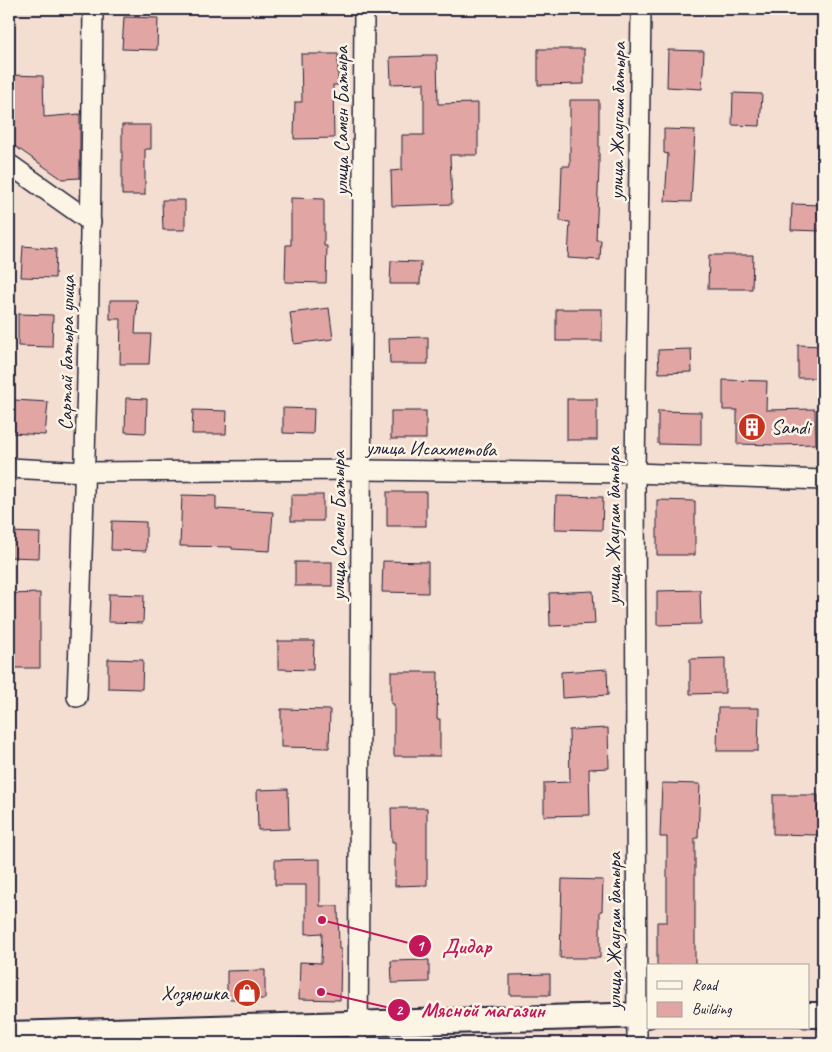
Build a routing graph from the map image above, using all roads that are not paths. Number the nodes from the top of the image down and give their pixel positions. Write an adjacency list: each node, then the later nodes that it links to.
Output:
1 (93, 9): 5 (street, Сартай батыра улица)
2 (364, 9): 7 (street, улица Самен Батыра)
3 (641, 9): 9 (street, улица Жаугаш батыра)
4 (9, 164): 5 (street)
5 (91, 222): 8 (street, Сартай батыра улица)
6 (9, 468): 8 (street, улица Исахметова)
7 (361, 470): 8 (street, улица Исахметова); 9 (street, улица Исахметова); 16 (street, улица Самен Батыра)
8 (86, 472): 11 (street, Сартай батыра улица)
9 (635, 473): 10 (street, улица Исахметова); 12 (street, улица Жаугаш батыра)
10 (823, 480)
11 (77, 697)
12 (642, 1015): 16 (street); 17 (street, улица Жаугаш батыра)
13 (810, 1015): 14 (street)
14 (823, 1015)
15 (9, 1034): 16 (street)
16 (359, 1034)
17 (637, 1043)

